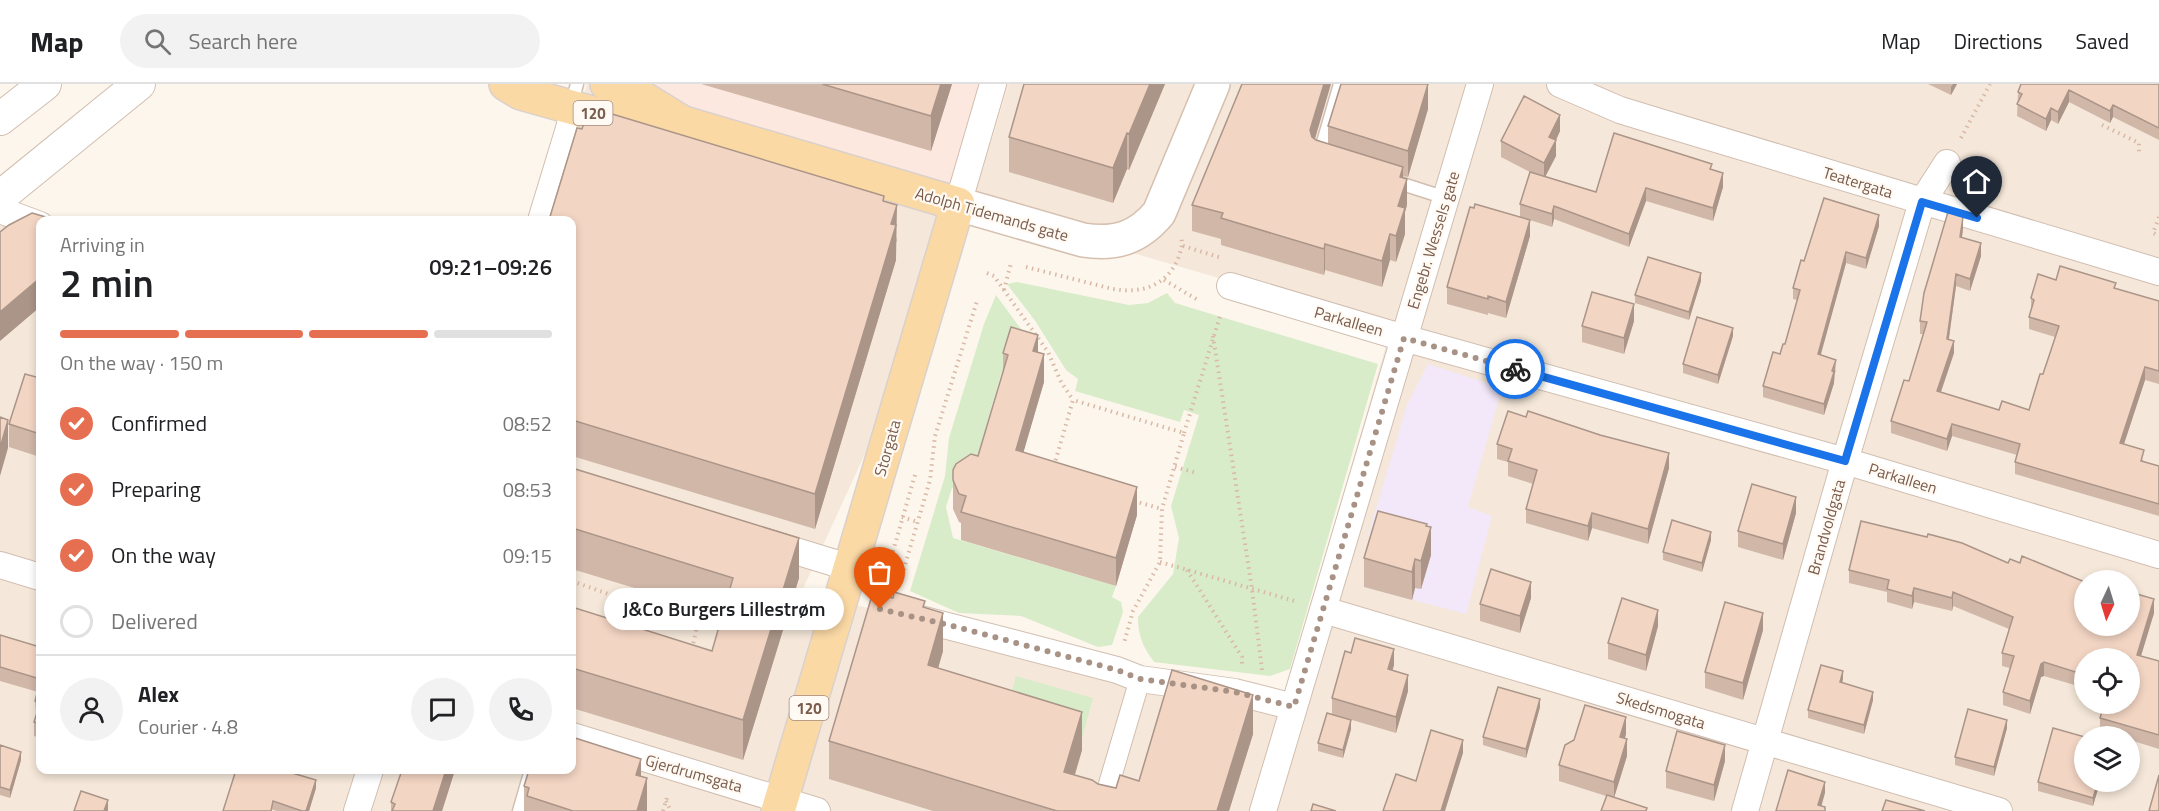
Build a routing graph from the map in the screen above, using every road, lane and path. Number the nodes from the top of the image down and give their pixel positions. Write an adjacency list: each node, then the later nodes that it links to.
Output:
1 (45, 84): 12 (street)
2 (139, 84): 19 (street)
3 (506, 84): 11 (main road, Adolph Tidemands gate / 120)
4 (607, 84): 13 (main road, Adolph Tidemands gate / 120)
5 (993, 84): 22 (street, Storgata)
6 (1213, 84): 22 (main road, Adolph Tidemands gate)
7 (1340, 84): 16 (lane)
8 (1480, 84): 20 (street, Engebr. Wessels gate)
9 (1560, 84): 21 (street, Teatergata)
10 (1990, 84): 17 (path)
11 (574, 96): 13 (main road, Adolph Tidemands gate / 120); 24 (street)
12 (0, 119)
13 (684, 123): 22 (main road, Adolph Tidemands gate / 120)
14 (2102, 125): 15 (path)
15 (2139, 154)
16 (1329, 161)
17 (1947, 163): 21 (street, Brandvoldgata)
18 (1382, 178): 20 (lane)
19 (0, 197)
20 (1446, 198): 39 (street, Engebr. Wessels gate)
21 (1922, 202): 31 (street, Teatergata); 42 (street, Brandvoldgata)
22 (958, 204): 54 (main road, Storgata / 120)
23 (0, 210): 26 (street)
24 (539, 216)
25 (2159, 217): 27 (path)
26 (36, 224)
27 (2159, 236)
28 (1226, 259): 33 (path)
29 (1011, 263): 35 (path)
30 (1026, 267): 33 (path)
31 (2159, 272)
32 (987, 273): 35 (path)
33 (1164, 280): 36 (path)
34 (1230, 286): 38 (path); 39 (street, Parkalleen)
35 (1004, 290): 40 (path)
36 (1198, 300)
37 (977, 301): 49 (path)
38 (1213, 336): 41 (path); 58 (path)
39 (1404, 338): 42 (street, Parkalleen); 60 (street, Engebr. Wessels gate)
40 (1073, 400): 41 (path); 45 (path)
41 (1184, 433): 43 (path)
42 (1845, 461): 51 (street, Parkalleen); 70 (street, Brandvoldgata)
43 (1175, 467): 44 (path); 47 (path)
44 (1197, 473)
45 (1051, 476)
46 (1129, 500): 47 (path)
47 (1162, 509): 52 (path)
48 (903, 517): 49 (path)
49 (918, 522): 59 (path)
50 (743, 535): 54 (street)
51 (2159, 555)
52 (1160, 562): 55 (path); 66 (path)
53 (0, 565): 56 (street)
54 (851, 568): 75 (main road, Storgata / 120)
55 (1186, 569): 58 (path); 67 (path)
56 (36, 576)
57 (576, 582): 64 (path)
58 (1252, 589): 60 (path); 67 (path)
59 (891, 602): 66 (street)
60 (1324, 610): 68 (street, Engebr. Wessels gate); 70 (street, Skedsmogata)
61 (790, 614): 63 (path)
62 (715, 617): 64 (path)
63 (802, 617)
64 (697, 626): 65 (path)
65 (690, 658)
66 (1128, 674): 67 (street); 81 (street)
67 (1245, 695): 68 (street)
68 (1294, 707): 82 (street, Engebr. Wessels gate)
69 (576, 737): 75 (street, Gjerdrumsgata)
70 (1766, 742): 83 (street, Brandvoldgata); 84 (street, Skedsmogata)
71 (368, 774): 76 (street)
72 (530, 774): 77 (lane)
73 (670, 788): 74 (path)
74 (666, 801): 78 (path); 79 (path)
75 (779, 805): 80 (street, Gjerdrumsgata)
76 (357, 811)
77 (519, 811)
78 (663, 811)
79 (670, 811)
80 (817, 811)
81 (1101, 811)
82 (1263, 811)
83 (1745, 811)
84 (1999, 811)

